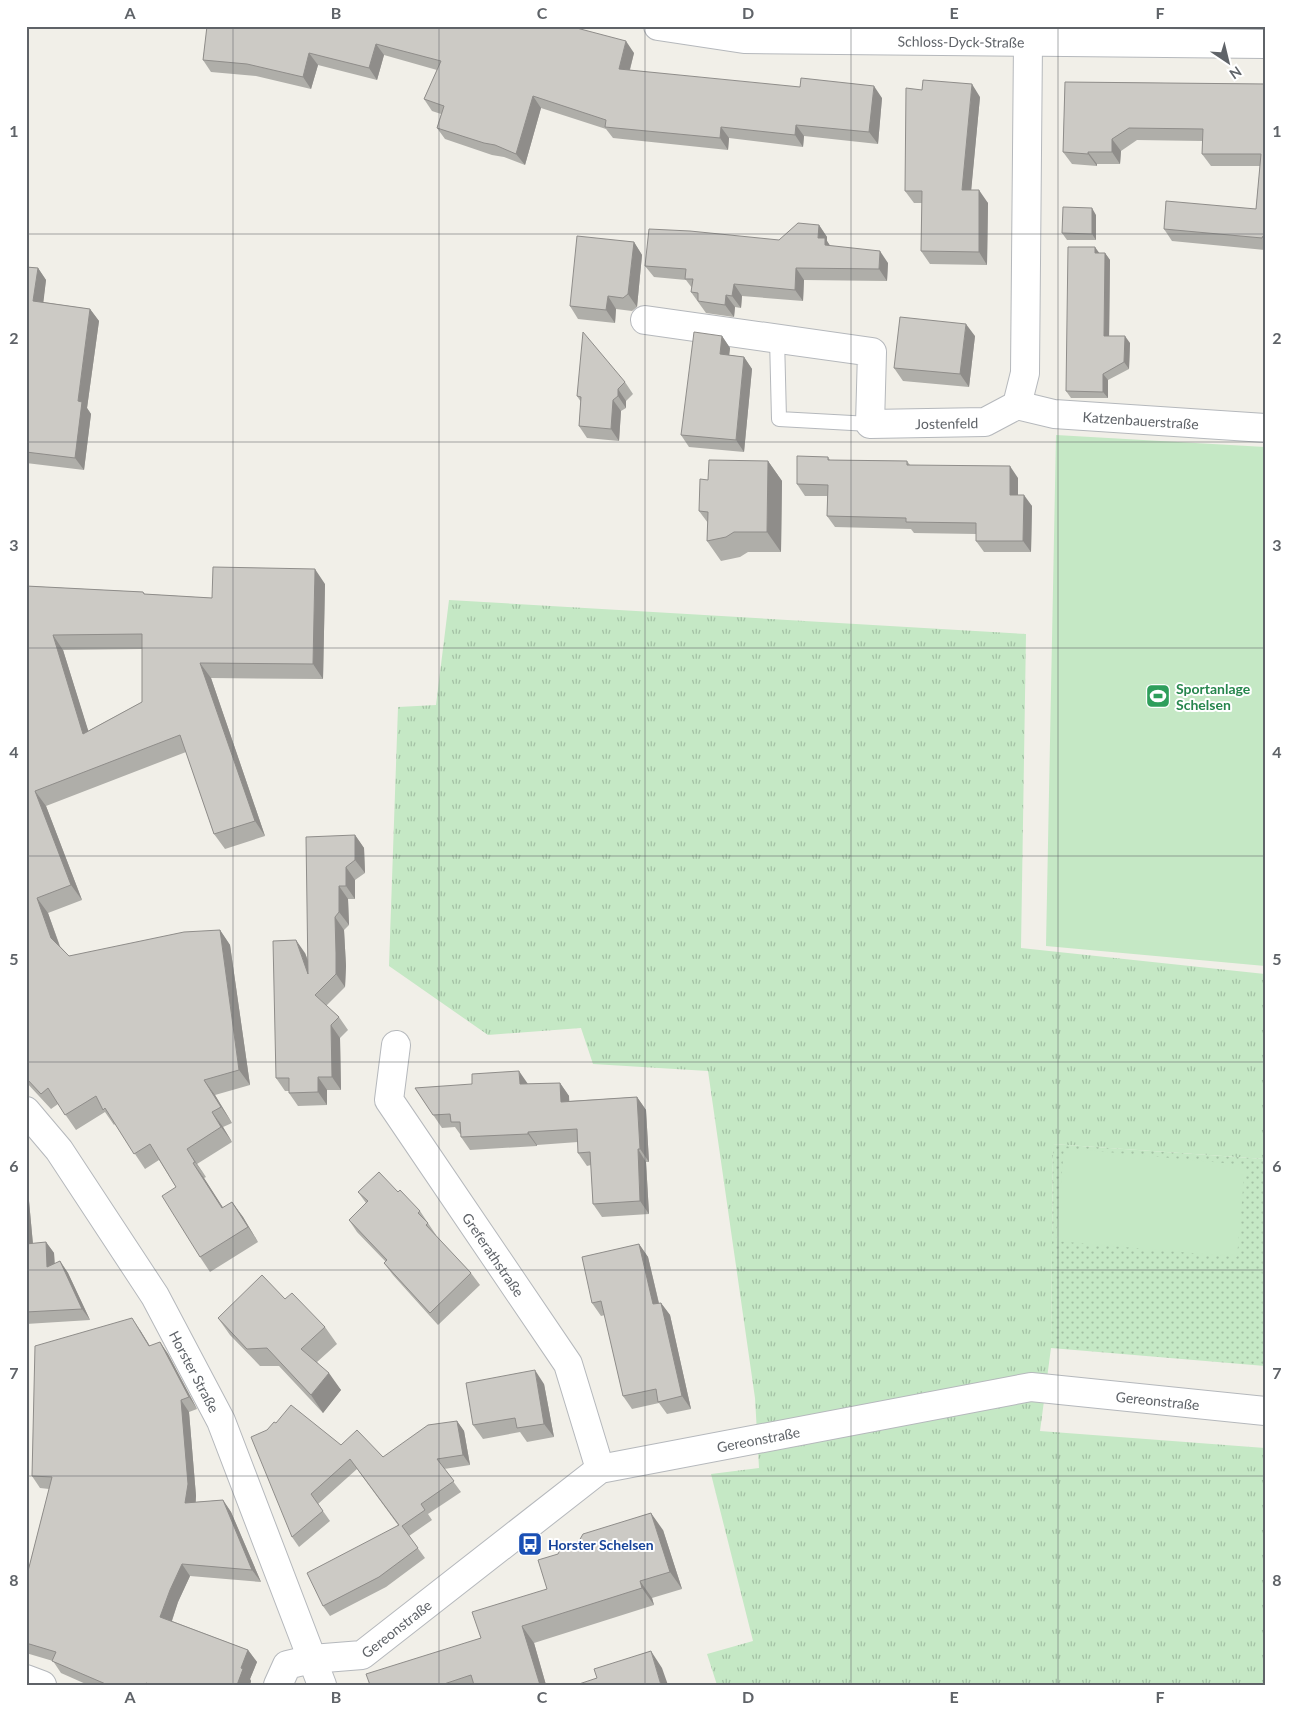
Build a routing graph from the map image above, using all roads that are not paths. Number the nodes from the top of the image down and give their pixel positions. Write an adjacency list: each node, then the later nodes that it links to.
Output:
1 (658, 26): 2 (street, Schloss-Dyck-Straße)
2 (1028, 42): 3 (street, Schloss-Dyck-Straße); 6 (street)
3 (1265, 44)
4 (645, 320): 5 (street)
5 (776, 338): 7 (street); 7 (lane)
6 (1016, 405): 7 (street, Jostenfeld); 8 (street, Katzenbauerstraße)
7 (870, 424)
8 (1265, 428)
9 (396, 1044): 12 (street, Greferathstraße)
10 (26, 1111): 13 (street, Horster Straße)
11 (1265, 1411): 12 (street, Gereonstraße)
12 (600, 1469): 13 (street, Gereonstraße)
13 (312, 1659): 16 (street); 17 (street, Horster Straße)
14 (26, 1679): 15 (street)
15 (42, 1685)
16 (278, 1685)
17 (322, 1685)

